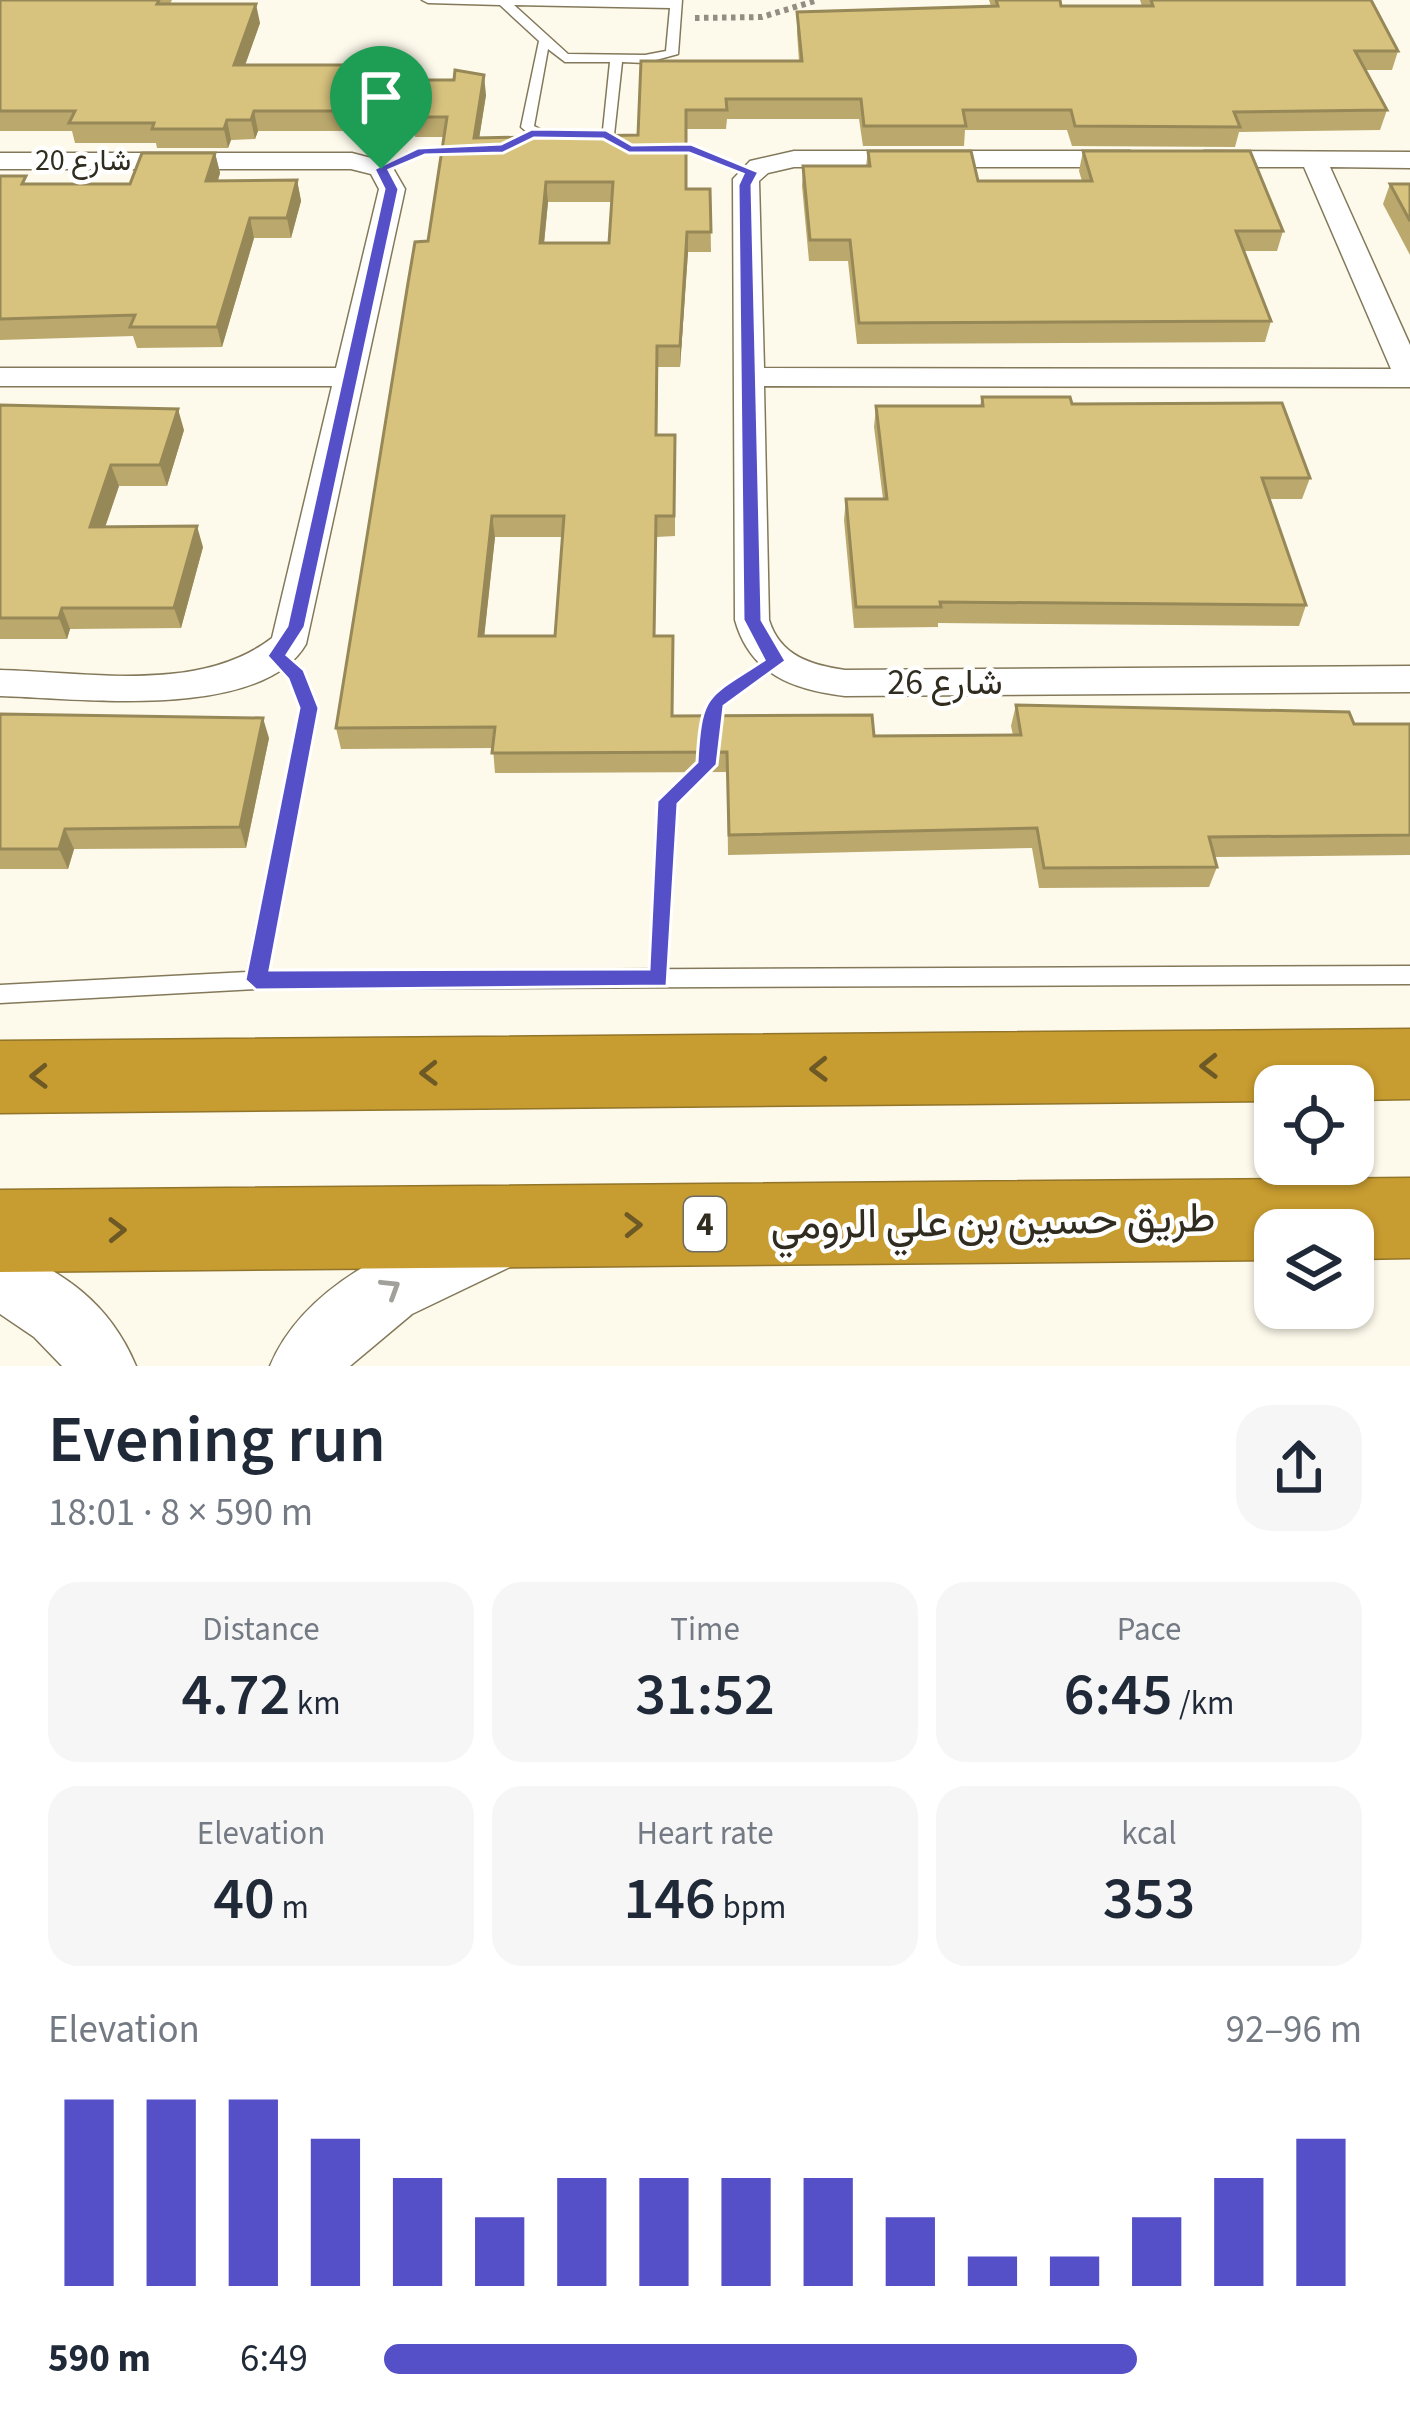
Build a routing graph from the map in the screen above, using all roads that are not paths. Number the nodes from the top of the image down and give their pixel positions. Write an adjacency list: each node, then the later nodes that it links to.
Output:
1 (428, 0): 2 (lane)
2 (502, 1): 3 (lane); 4 (lane)
3 (676, 8): 5 (lane)
4 (543, 44): 5 (lane); 5 (lane)
5 (616, 60)
6 (1313, 159): 8 (street); 11 (street); 11 (street)
7 (0, 160): 10 (street, شارع 20)
8 (1410, 160)
9 (0, 377): 10 (street)
10 (352, 377): 12 (street)
11 (748, 377): 13 (street, شارع 26)
12 (276, 656): 14 (street); 16 (lane)
13 (1410, 679)
14 (0, 683)
15 (1410, 975): 16 (lane)
16 (256, 980): 17 (lane)
17 (0, 994)
18 (1410, 1064): 19 (highway, one-way to 19)
19 (0, 1077)
20 (1410, 1218): 21 (highway, طريق حسين بن علي الرومي / 4, one-way to 20)
21 (541, 1226): 22 (highway, طريق حسين بن علي الرومي / 4, one-way to 21); 25 (street, one-way to 21)
22 (0, 1232)
23 (0, 1278): 24 (street)
24 (100, 1366)
25 (304, 1366)

